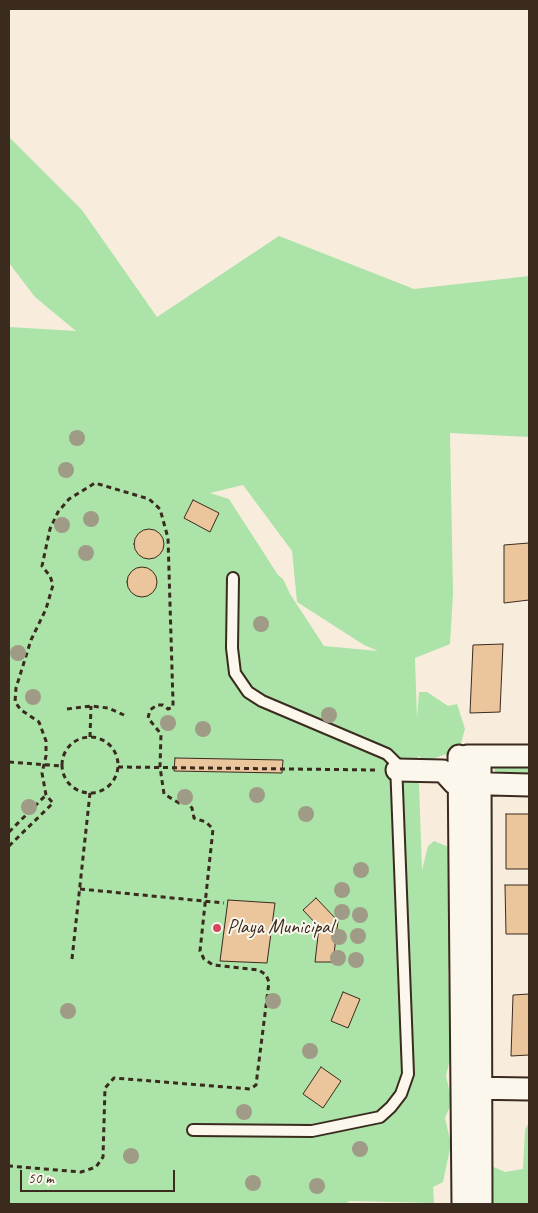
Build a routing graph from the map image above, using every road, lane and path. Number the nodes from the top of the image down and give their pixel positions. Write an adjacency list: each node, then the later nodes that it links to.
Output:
1 (233, 578): 12 (lane)
2 (92, 706): 3 (path); 4 (path); 5 (path)
3 (67, 709)
4 (124, 715)
5 (90, 737): 9 (path); 11 (path)
6 (529, 756): 13 (street)
7 (9, 762): 8 (path)
8 (44, 765): 9 (path); 10 (path); 16 (path)
9 (62, 766): 15 (path)
10 (160, 766): 11 (path); 12 (path); 20 (path)
11 (118, 767): 15 (path)
12 (397, 770): 13 (street); 25 (lane)
13 (461, 779): 14 (street); 23 (street)
14 (529, 784)
15 (90, 793): 19 (path)
16 (46, 795): 17 (path); 18 (path)
17 (9, 832)
18 (9, 846)
19 (80, 889): 20 (path); 22 (path)
20 (204, 902): 21 (path); 26 (path)
21 (224, 903)
22 (72, 959)
23 (472, 1088): 24 (street); 27 (street); 28 (street)
24 (529, 1089)
25 (193, 1130)
26 (9, 1166)
27 (464, 1204)
28 (481, 1204)

